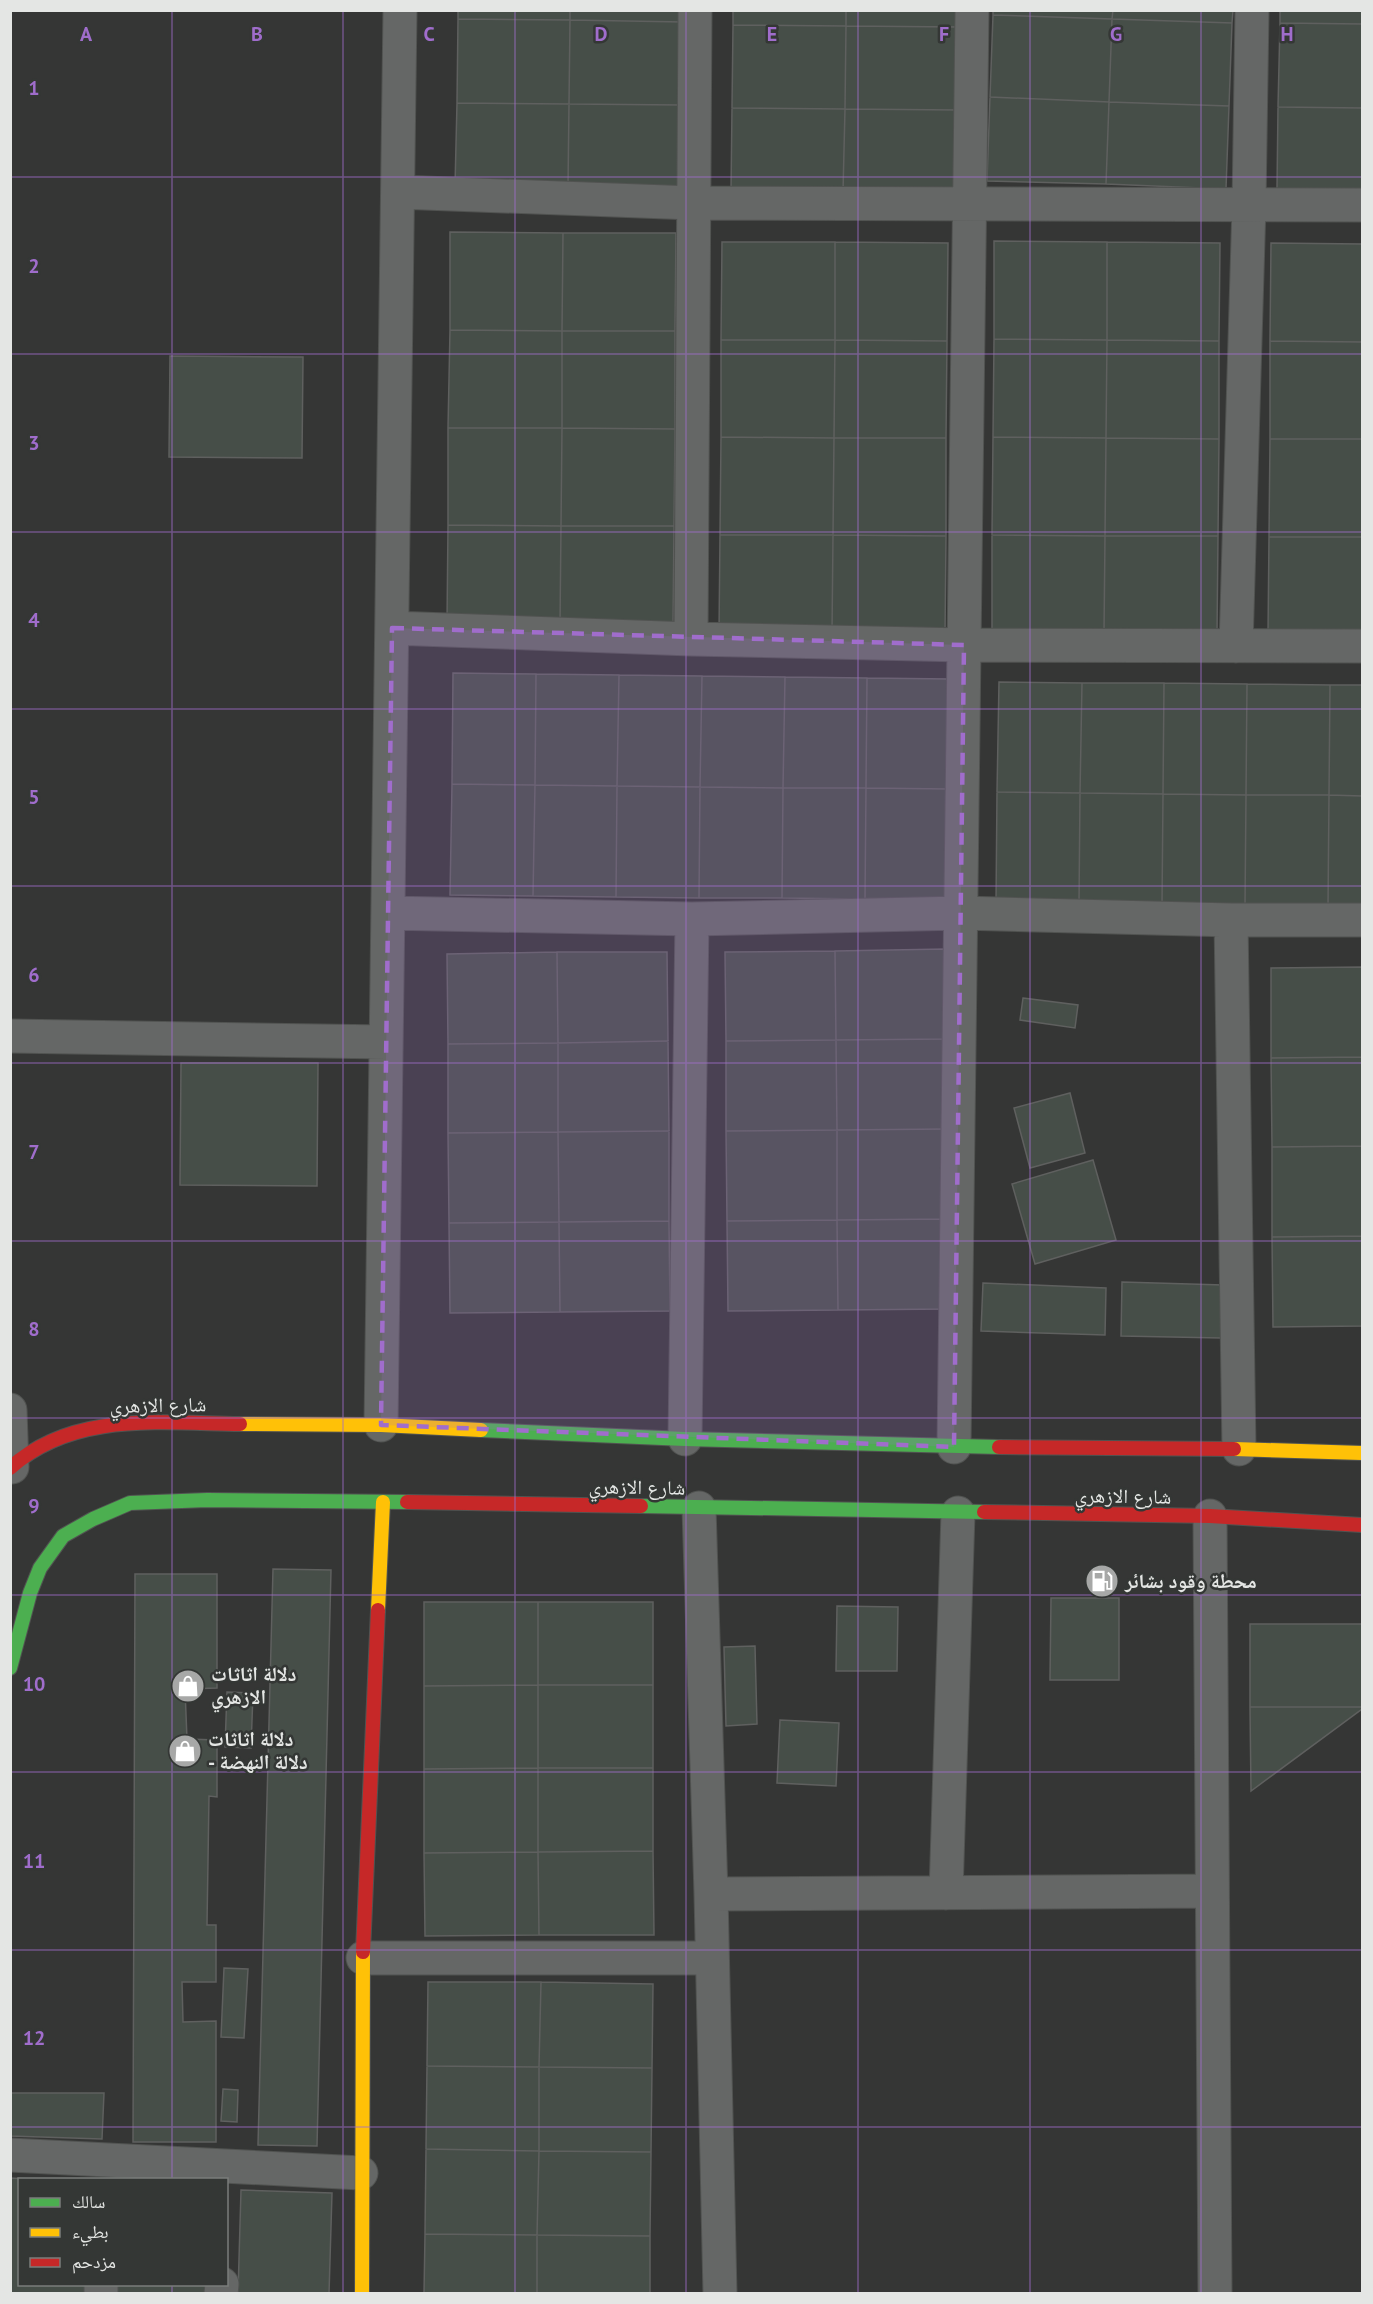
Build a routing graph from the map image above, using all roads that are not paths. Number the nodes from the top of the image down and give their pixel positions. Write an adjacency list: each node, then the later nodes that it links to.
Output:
1 (400, 10): 5 (street)
2 (695, 10): 6 (street)
3 (972, 10): 7 (street)
4 (1252, 10): 8 (street)
5 (398, 192): 6 (street); 10 (street)
6 (693, 203): 7 (street); 11 (street)
7 (970, 205): 8 (street); 12 (street)
8 (1249, 205): 9 (street); 13 (street)
9 (1362, 205)
10 (392, 628): 11 (street); 15 (street)
11 (691, 639): 12 (street)
12 (964, 645): 13 (street); 16 (street)
13 (1236, 646): 14 (street)
14 (1362, 646)
15 (388, 913): 17 (street); 21 (street)
16 (961, 913): 17 (street); 18 (street); 25 (street)
17 (692, 919): 24 (street)
18 (1231, 920): 19 (street); 26 (street)
19 (1362, 920)
20 (10, 1036): 21 (street)
21 (386, 1042): 23 (street)
22 (10, 1410): 28 (street)
23 (381, 1425): 24 (street, شارع الازهري); 28 (street, شارع الازهري)
24 (685, 1439): 25 (street, شارع الازهري)
25 (954, 1447): 26 (street, شارع الازهري)
26 (1239, 1449): 27 (street, شارع الازهري)
27 (1362, 1453)
28 (11, 1468)
29 (383, 1502): 30 (street, شارع الازهري); 34 (street, شارع الازهري); 38 (street)
30 (699, 1508): 31 (street, شارع الازهري); 37 (street)
31 (958, 1513): 32 (street, شارع الازهري); 36 (street)
32 (1210, 1516): 33 (street, شارع الازهري); 35 (street)
33 (1362, 1525)
34 (10, 1668)
35 (1212, 1891): 36 (street); 46 (street)
36 (946, 1893): 37 (street)
37 (711, 1894): 39 (street)
38 (363, 1958): 39 (street); 43 (street)
39 (712, 1958): 45 (street)
40 (10, 2155): 41 (street)
41 (106, 2170): 42 (street)
42 (225, 2173): 43 (street)
43 (361, 2173): 44 (street)
44 (362, 2294)
45 (720, 2294)
46 (1215, 2294)

